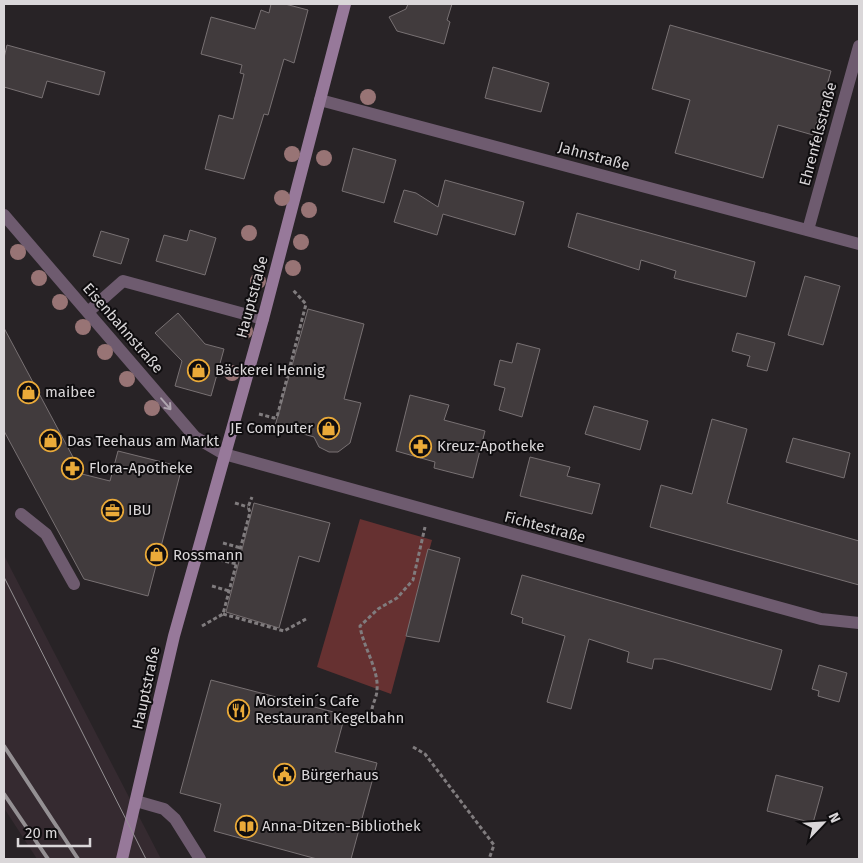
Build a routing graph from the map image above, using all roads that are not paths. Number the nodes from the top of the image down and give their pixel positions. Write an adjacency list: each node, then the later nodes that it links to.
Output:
1 (345, 4): 3 (main road, Hauptstraße)
2 (859, 46): 5 (street, Ehrenfelsstraße)
3 (320, 100): 5 (street, Jahnstraße); 8 (main road, Hauptstraße)
4 (4, 215): 7 (street, Eisenbahnstraße)
5 (808, 230): 6 (street, Jahnstraße)
6 (859, 244)
7 (88, 312): 8 (street); 9 (street, Eisenbahnstraße, one-way to 9)
8 (263, 319): 9 (main road, Hauptstraße)
9 (224, 454): 12 (street, Fichtestraße); 13 (main road, Hauptstraße)
10 (21, 514): 11 (street)
11 (74, 584)
12 (859, 623)
13 (136, 801): 14 (main road, Hauptstraße); 15 (street)
14 (122, 859)
15 (200, 859)

